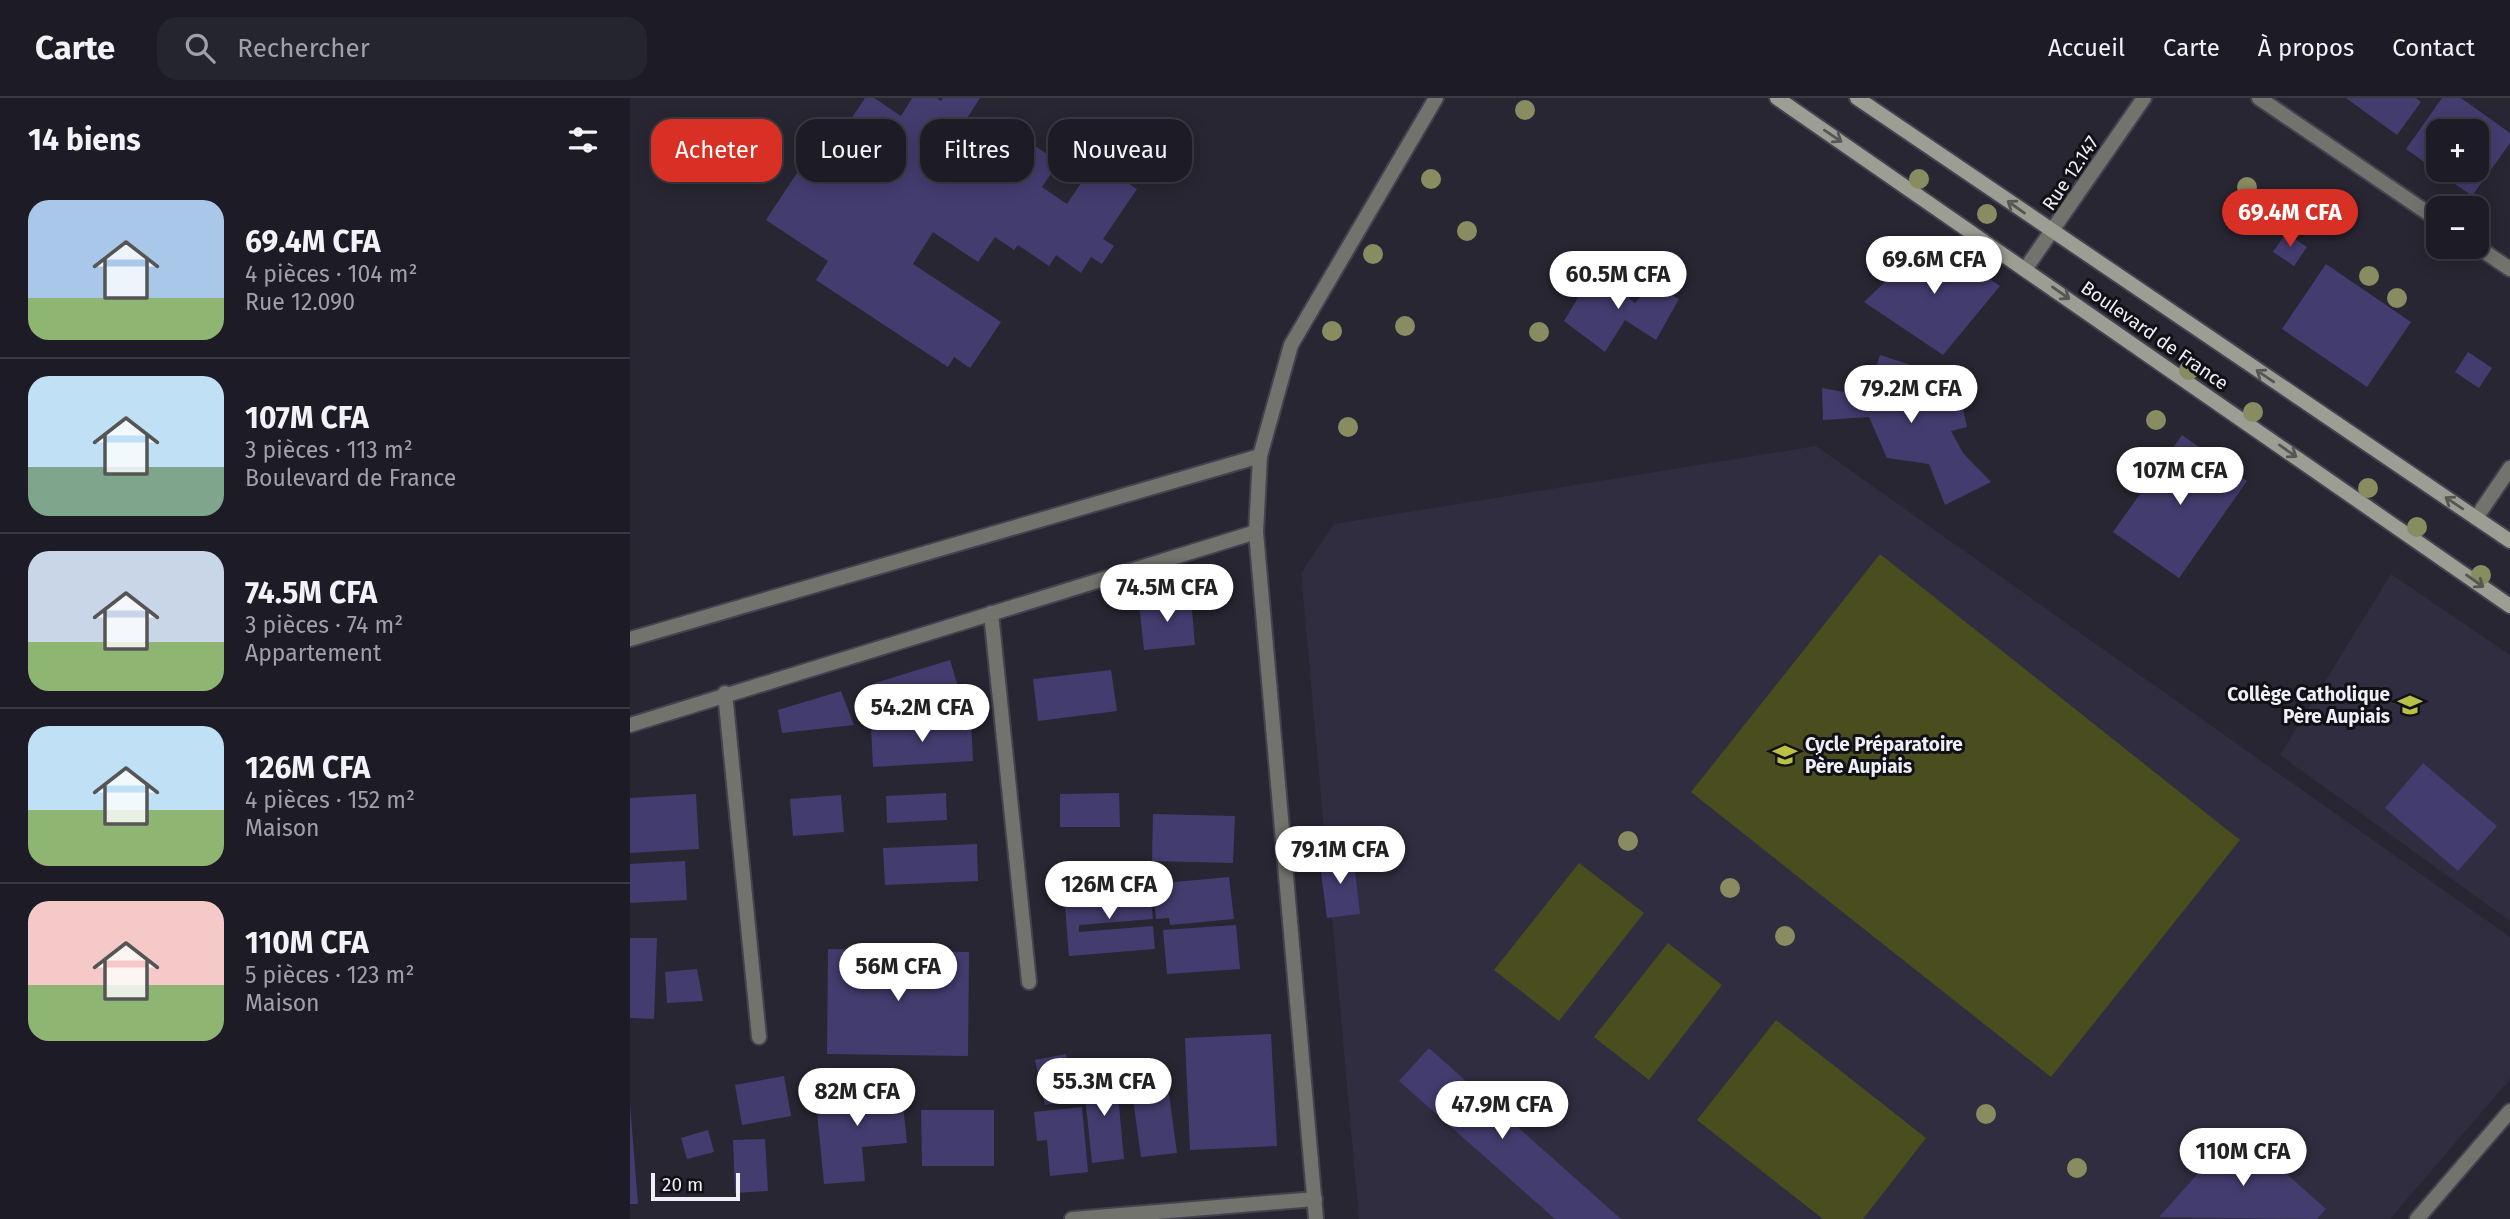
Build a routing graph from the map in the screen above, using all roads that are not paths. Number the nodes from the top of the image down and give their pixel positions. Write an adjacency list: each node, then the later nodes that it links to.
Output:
1 (1436, 98): 11 (street)
2 (1777, 98): 9 (street, Boulevard de France, one-way to 9)
3 (1857, 98): 7 (street, Boulevard de France, one-way to 3)
4 (2144, 98): 7 (street, Rue 12.147)
5 (2259, 98): 6 (street)
6 (2426, 212)
7 (2052, 232): 9 (street, Rue 12.147); 13 (street, Boulevard de France, one-way to 7)
8 (2489, 255): 10 (street)
9 (2026, 268): 16 (street, Boulevard de France, one-way to 16)
10 (2510, 270)
11 (1260, 456): 14 (street); 18 (street)
12 (2510, 468): 13 (street)
13 (2476, 518): 15 (street, Boulevard de France)
14 (1256, 532): 17 (street); 24 (street)
15 (2510, 541)
16 (2510, 606)
17 (991, 613): 19 (street); 21 (street)
18 (630, 639)
19 (725, 693): 20 (street); 22 (street)
20 (630, 725)
21 (1030, 982)
22 (759, 1037)
23 (2510, 1111): 27 (street)
24 (1315, 1199): 25 (street); 26 (street)
25 (1072, 1219)
26 (1317, 1219)
27 (2417, 1219)

